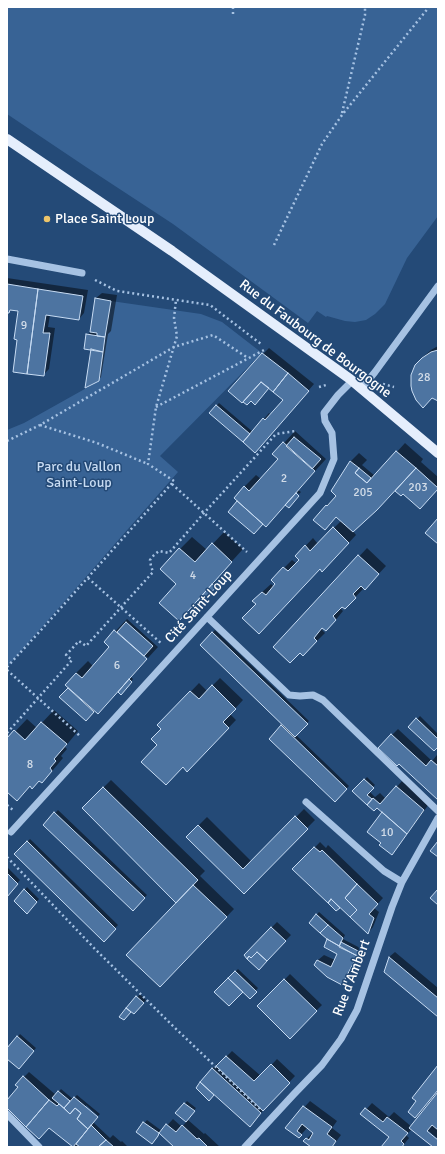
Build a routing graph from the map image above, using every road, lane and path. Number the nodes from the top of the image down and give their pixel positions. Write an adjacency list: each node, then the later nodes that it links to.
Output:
1 (233, 7): 4 (path)
2 (365, 7): 5 (path)
3 (429, 7): 5 (path)
4 (233, 15)
5 (342, 115): 7 (path)
6 (7, 139): 16 (main road, Rue du Faubourg de Bourgogne)
7 (274, 245)
8 (7, 259): 9 (street)
9 (82, 274): 11 (path)
10 (438, 286): 17 (street)
11 (176, 300): 12 (path); 13 (path)
12 (261, 344)
13 (174, 347): 15 (path); 18 (path); 19 (path)
14 (264, 350): 15 (path)
15 (248, 358): 18 (path)
16 (352, 381): 17 (main road, Rue du Faubourg de Bourgogne); 29 (street, Cité Saint-Loup)
17 (362, 388): 22 (main road, Rue du Faubourg de Bourgogne)
18 (156, 407): 23 (path)
19 (40, 425): 21 (path); 23 (path)
20 (295, 431): 25 (path)
21 (7, 441)
22 (438, 453)
23 (148, 464): 24 (path)
24 (172, 484): 25 (path); 27 (path)
25 (204, 512): 26 (path); 28 (path)
26 (249, 554)
27 (88, 578): 28 (path); 31 (path)
28 (121, 608): 30 (path); 32 (path)
29 (207, 617): 36 (street); 38 (street, Cité Saint-Loup)
30 (165, 647)
31 (7, 668): 32 (path)
32 (38, 699): 33 (path); 34 (path)
33 (7, 733)
34 (84, 739)
35 (306, 802): 40 (street)
36 (438, 812)
37 (438, 818): 40 (street, Rue d'Ambert)
38 (11, 832)
39 (7, 857): 41 (path)
40 (402, 882): 44 (street, Rue d'Ambert)
41 (263, 1112)
42 (7, 1114): 43 (street)
43 (39, 1147)
44 (245, 1147)

